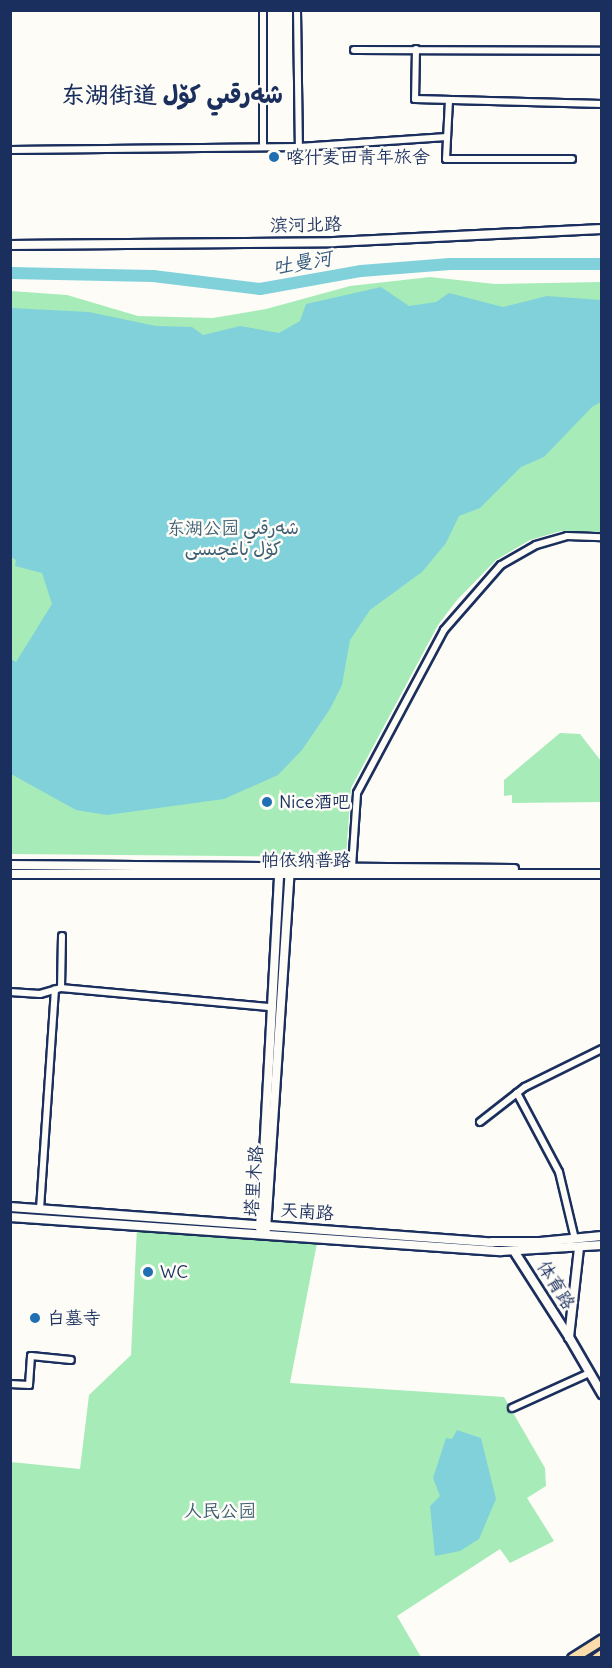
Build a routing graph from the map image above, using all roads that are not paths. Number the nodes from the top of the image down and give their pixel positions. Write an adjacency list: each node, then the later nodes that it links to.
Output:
1 (263, 10): 9 (street)
2 (297, 10): 10 (street)
3 (416, 49): 4 (street); 5 (street); 6 (street)
4 (354, 50)
5 (602, 51)
6 (449, 100): 7 (street); 8 (street)
7 (602, 105)
8 (447, 137): 10 (street); 12 (street)
9 (262, 147): 10 (street); 11 (street)
10 (299, 147)
11 (10, 150)
12 (572, 159)
13 (602, 229): 14 (street, 滨河北路)
14 (10, 245)
15 (602, 537): 17 (street)
16 (10, 865): 19 (street, 帕依纳普路)
17 (352, 867): 18 (street, 帕依纳普路); 20 (street, 帕依纳普路)
18 (290, 871): 19 (street, 帕依纳普路); 20 (street, 帕依纳普路); 33 (street, 塔里木路)
19 (279, 872): 21 (street, 帕依纳普路); 25 (street, 塔里木路)
20 (602, 872)
21 (10, 874)
22 (62, 936): 23 (street)
23 (58, 989): 24 (street); 25 (street); 30 (street)
24 (10, 992)
25 (271, 1007): 32 (street, 塔里木路)
26 (602, 1049): 27 (street)
27 (517, 1093): 28 (street); 36 (street)
28 (480, 1122)
29 (10, 1207): 30 (street, 天南路)
30 (40, 1209): 32 (street, 天南路)
31 (10, 1217): 34 (street, 天南路)
32 (258, 1225): 33 (street, 天南路); 34 (street, 塔里木路)
33 (268, 1225): 34 (street, 塔里木路); 36 (street, 天南路)
34 (264, 1235): 39 (street, 天南路)
35 (602, 1236): 36 (street, 天南路)
36 (575, 1239)
37 (602, 1245): 38 (street, 天南路)
38 (579, 1248): 39 (street, 天南路); 40 (street, 体育路)
39 (514, 1251): 40 (street, 体育路)
40 (569, 1337): 42 (street, 体育路)
41 (71, 1360): 43 (street)
42 (588, 1373): 44 (street, 体育路); 45 (street)
43 (10, 1384)
44 (602, 1394)
45 (512, 1408)
46 (602, 1639): 48 (main road)
47 (602, 1654): 49 (main road)
48 (572, 1658)
49 (596, 1658)

